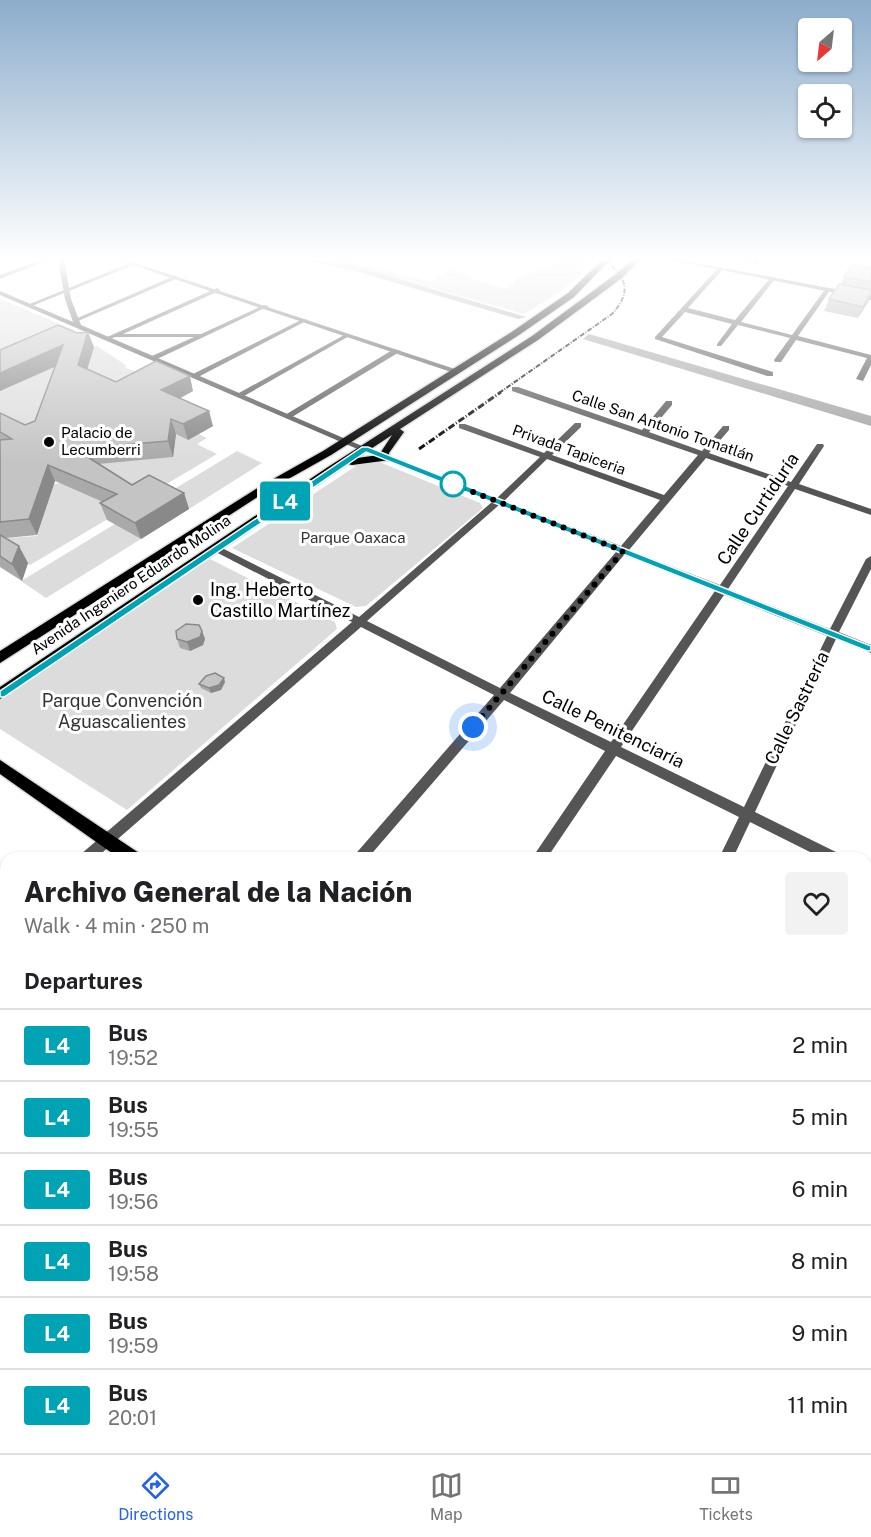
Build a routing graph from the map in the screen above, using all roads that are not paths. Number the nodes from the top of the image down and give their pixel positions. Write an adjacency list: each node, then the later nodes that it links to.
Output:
1 (85, 327): 15 (street)
2 (133, 327): 15 (street)
3 (222, 327): 12 (street)
4 (291, 327): 23 (street)
5 (324, 327): 13 (street)
6 (525, 327): 21 (main road, Avenida Ingeniero Eduardo Molina)
7 (551, 327): 29 (main road, Avenida Ingeniero Eduardo Molina)
8 (665, 327): 22 (street)
9 (735, 327): 16 (street)
10 (753, 327): 14 (street)
11 (802, 327): 14 (street)
12 (204, 335): 15 (street); 19 (street)
13 (348, 335): 17 (street); 26 (street)
14 (795, 337): 18 (street); 20 (street)
15 (108, 338): 19 (street)
16 (718, 345)
17 (397, 351): 21 (street); 28 (street)
18 (871, 357): 24 (street)
19 (155, 358): 23 (street)
20 (778, 360)
21 (457, 371): 34 (main road, Avenida Ingeniero Eduardo Molina)
22 (770, 374)
23 (195, 375): 26 (street)
24 (860, 379)
25 (515, 389): 33 (street, Calle San Antonio Tomatlán)
26 (241, 394): 28 (street)
27 (669, 403): 33 (street)
28 (289, 414): 34 (street)
29 (406, 423): 36 (main road, Avenida Ingeniero Eduardo Molina); 39 (main road)
30 (578, 425): 38 (street)
31 (462, 426): 38 (street, Privada Tapiceria)
32 (726, 428): 37 (street)
33 (643, 434): 37 (street, Calle San Antonio Tomatlán)
34 (347, 441): 36 (street); 52 (main road, Avenida Ingeniero Eduardo Molina)
35 (820, 446): 41 (street, Calle Curtiduría)
36 (365, 449): 39 (street); 40 (main road, Avenida Ingeniero Eduardo Molina)
37 (704, 455): 41 (street, Calle San Antonio Tomatlán); 42 (street)
38 (547, 456): 42 (street, Privada Tapiceria); 43 (street)
39 (386, 458): 40 (main road); 43 (street)
40 (332, 469): 45 (main road, Avenida Ingeniero Eduardo Molina)
41 (794, 486): 44 (street, Calle San Antonio Tomatlán); 48 (street, Calle Curtiduría)
42 (666, 499): 46 (street)
43 (498, 502): 46 (street); 49 (street)
44 (871, 512)
45 (215, 548): 49 (street, Calle Penitenciaría); 53 (main road, Avenida Ingeniero Eduardo Molina)
46 (623, 551): 48 (street); 54 (street)
47 (871, 559): 50 (street, Calle Sastrería)
48 (722, 590): 50 (street); 55 (street, Calle Curtiduría)
49 (358, 621): 54 (street, Calle Penitenciaría); 58 (street)
50 (833, 634): 51 (street); 57 (street, Calle Sastrería)
51 (871, 649)
52 (0, 658)
53 (0, 694)
54 (502, 694): 55 (street, Calle Penitenciaría); 61 (street)
55 (614, 750): 57 (street, Calle Penitenciaría); 62 (street, Calle Curtiduría)
56 (2, 771): 58 (main road)
57 (746, 815): 63 (street, Calle Sastrería); 64 (street, Calle Penitenciaría)
58 (107, 840): 59 (street); 60 (main road)
59 (93, 852)
60 (124, 852)
61 (364, 852)
62 (543, 852)
63 (729, 852)
64 (823, 852)

